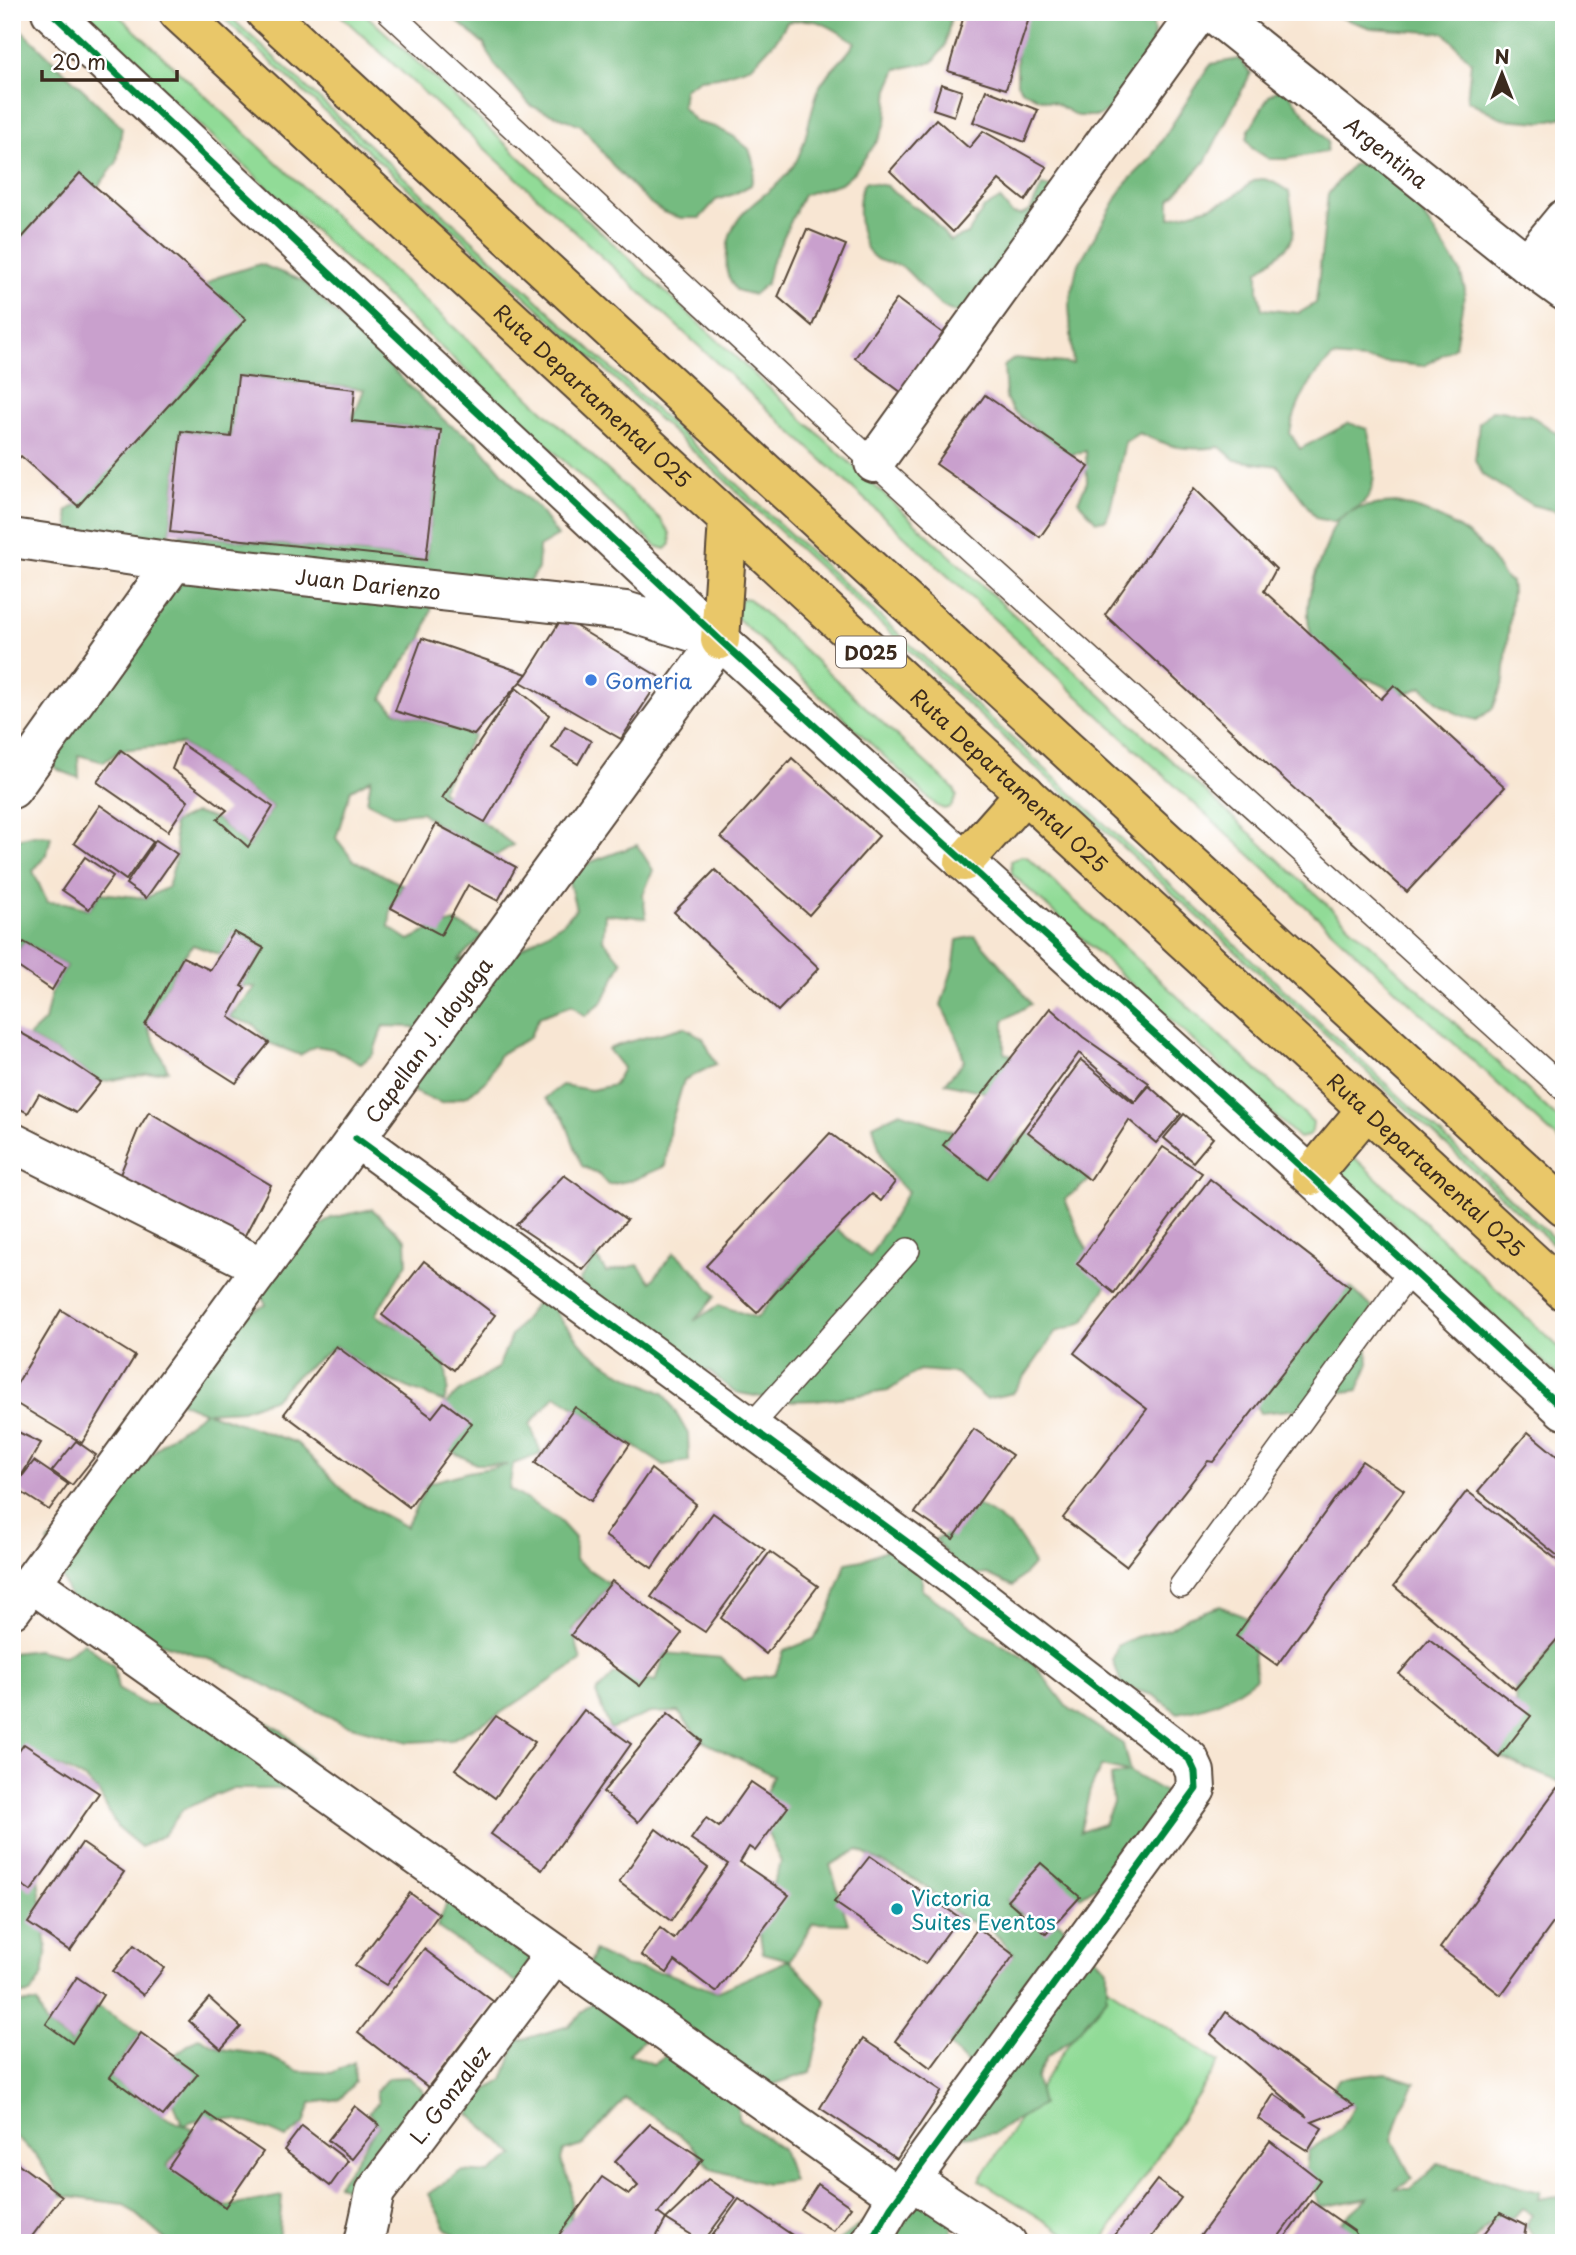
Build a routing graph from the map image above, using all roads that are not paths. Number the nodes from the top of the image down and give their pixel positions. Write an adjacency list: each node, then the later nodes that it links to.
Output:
1 (51, 12): 14 (street)
2 (178, 12): 11 (highway, Ruta Departamental 025 / D025)
3 (265, 12): 23 (highway, D025)
4 (389, 12): 10 (lane)
5 (1199, 12): 10 (street)
6 (1212, 12): 8 (street, Argentina)
7 (1564, 219): 8 (street)
8 (1527, 264): 9 (street, Argentina)
9 (1564, 291)
10 (874, 463): 18 (lane)
11 (728, 520): 14 (highway); 16 (highway, Ruta Departamental 025 / D025)
12 (12, 538): 13 (street, Juan Darienzo)
13 (174, 562): 14 (street, Juan Darienzo); 15 (street)
14 (720, 640): 17 (street); 20 (street, Capellan J. Idoyaga)
15 (12, 789)
16 (1025, 793): 17 (highway); 19 (highway, Ruta Departamental 025 / D025)
17 (964, 862): 22 (street)
18 (1564, 1089)
19 (1367, 1110): 22 (highway); 27 (highway, Ruta Departamental 025 / D025)
20 (356, 1138): 25 (street, Capellan J. Idoyaga); 29 (street)
21 (12, 1142): 25 (street)
22 (1311, 1176): 26 (street)
23 (1564, 1207)
24 (908, 1250): 29 (lane)
25 (262, 1267): 31 (street, Capellan J. Idoyaga)
26 (1412, 1269): 28 (street); 30 (lane)
27 (1564, 1291)
28 (1564, 1410)
29 (750, 1427): 33 (street)
30 (1181, 1586)
31 (22, 1596): 32 (street)
32 (555, 1954): 33 (street); 34 (street, L. Gonzalez)
33 (905, 2188): 35 (street); 36 (street)
34 (364, 2243)
35 (870, 2243)
36 (1007, 2243)

